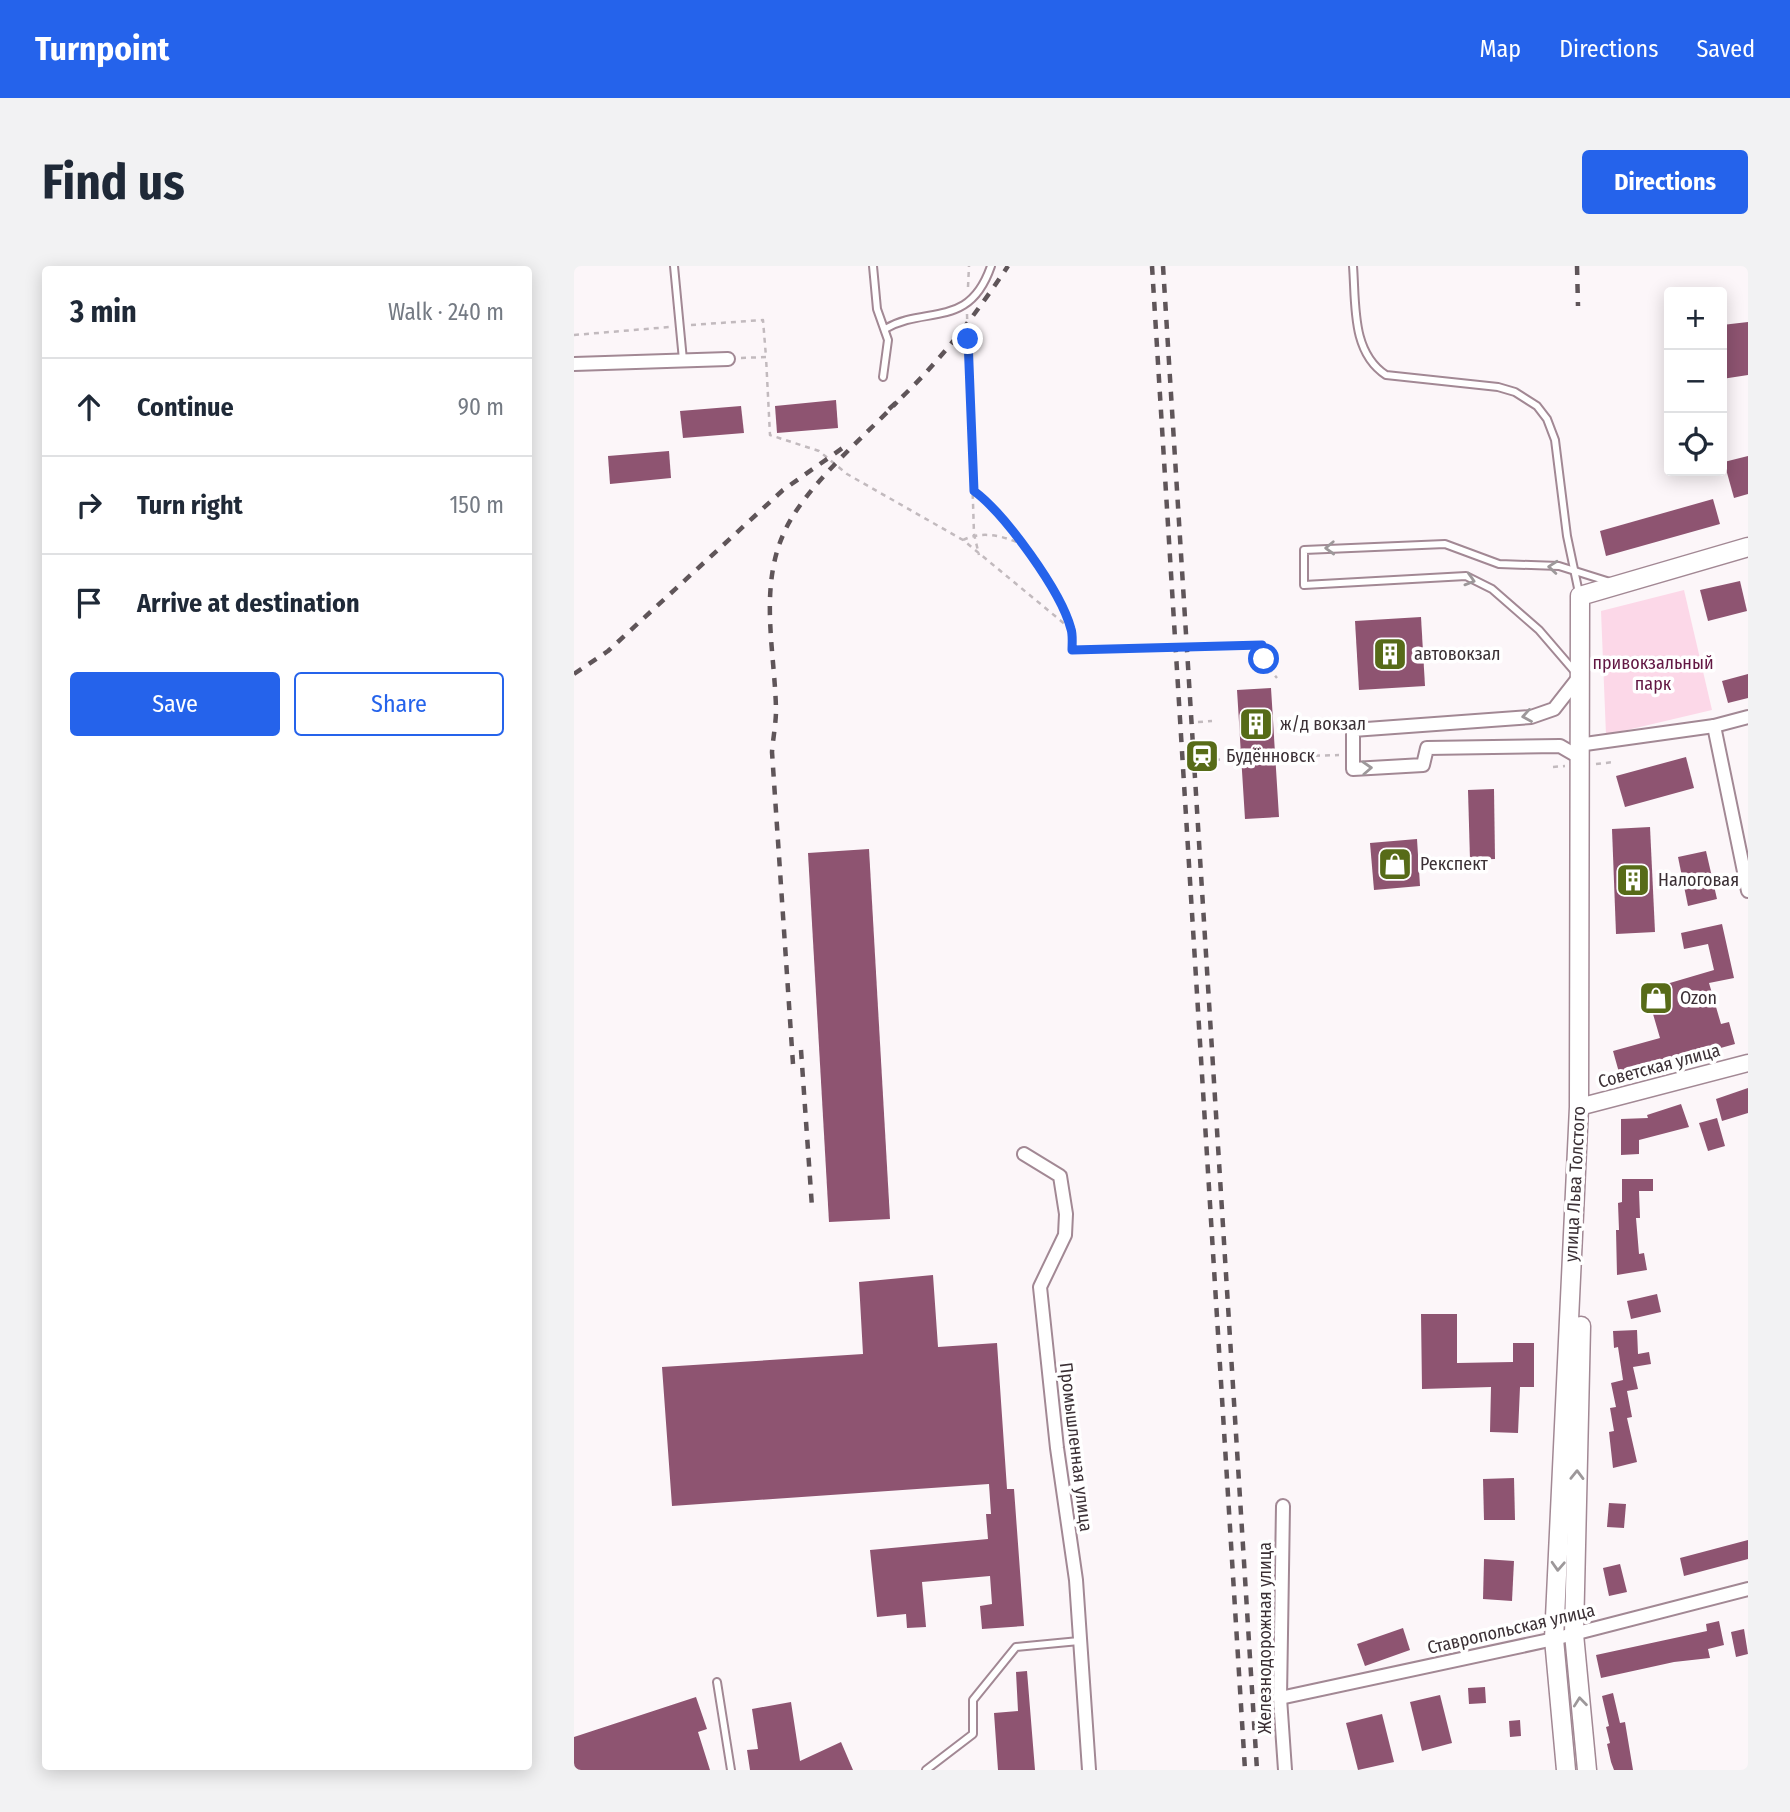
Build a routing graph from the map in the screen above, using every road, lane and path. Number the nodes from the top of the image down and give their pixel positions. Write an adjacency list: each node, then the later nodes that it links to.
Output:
1 (674, 266): 9 (lane)
2 (873, 266): 7 (lane)
3 (969, 266): 6 (path)
4 (991, 266): 6 (lane)
5 (1353, 266): 18 (lane)
6 (966, 303): 7 (lane); 12 (path)
7 (885, 329): 11 (lane)
8 (728, 359): 9 (street); 14 (path)
9 (683, 360): 10 (street)
10 (574, 364)
11 (883, 377)
12 (974, 491): 13 (path); 15 (path)
13 (974, 534): 14 (path); 15 (path); 17 (path)
14 (962, 540): 17 (path)
15 (1022, 545): 21 (path)
16 (1748, 547): 19 (main road)
17 (979, 555): 21 (path)
18 (1574, 570): 19 (lane); 20 (lane); 22 (lane, one-way to 22)
19 (1618, 585): 20 (main road)
20 (1580, 596): 22 (main road, улица Льва Толстого)
21 (1072, 630): 23 (path)
22 (1579, 677): 28 (main road, улица Льва Толстого); 29 (street, one-way to 29)
23 (1277, 678)
24 (1748, 717): 27 (street)
25 (1212, 721): 26 (path)
26 (1198, 722)
27 (1714, 726): 28 (street); 33 (street)
28 (1578, 751): 29 (street, one-way to 28); 35 (main road, улица Льва Толстого)
29 (1353, 755): 30 (path)
30 (1275, 757)
31 (1241, 758): 32 (path)
32 (1215, 760)
33 (1748, 891)
34 (1748, 1063): 35 (street, Советская улица)
35 (1582, 1106): 39 (main road, улица Льва Толстого, one-way to 35); 40 (main road, улица Льва Толстого, one-way to 40)
36 (1024, 1154): 41 (street, Промышленная улица)
37 (1283, 1506): 43 (street, Железнодорожная улица)
38 (1748, 1589): 39 (street, Ставропольская улица)
39 (1574, 1634): 40 (street, Ставропольская улица); 49 (main road, улица Льва Толстого, one-way to 39)
40 (1554, 1639): 43 (street, Ставропольская улица); 48 (main road, улица Льва Толстого)
41 (1081, 1640): 45 (lane); 46 (street, Промышленная улица)
42 (717, 1682): 44 (lane)
43 (1280, 1698): 47 (street, Железнодорожная улица)
44 (731, 1770)
45 (926, 1770)
46 (1089, 1770)
47 (1285, 1770)
48 (1566, 1770)
49 (1587, 1770)

